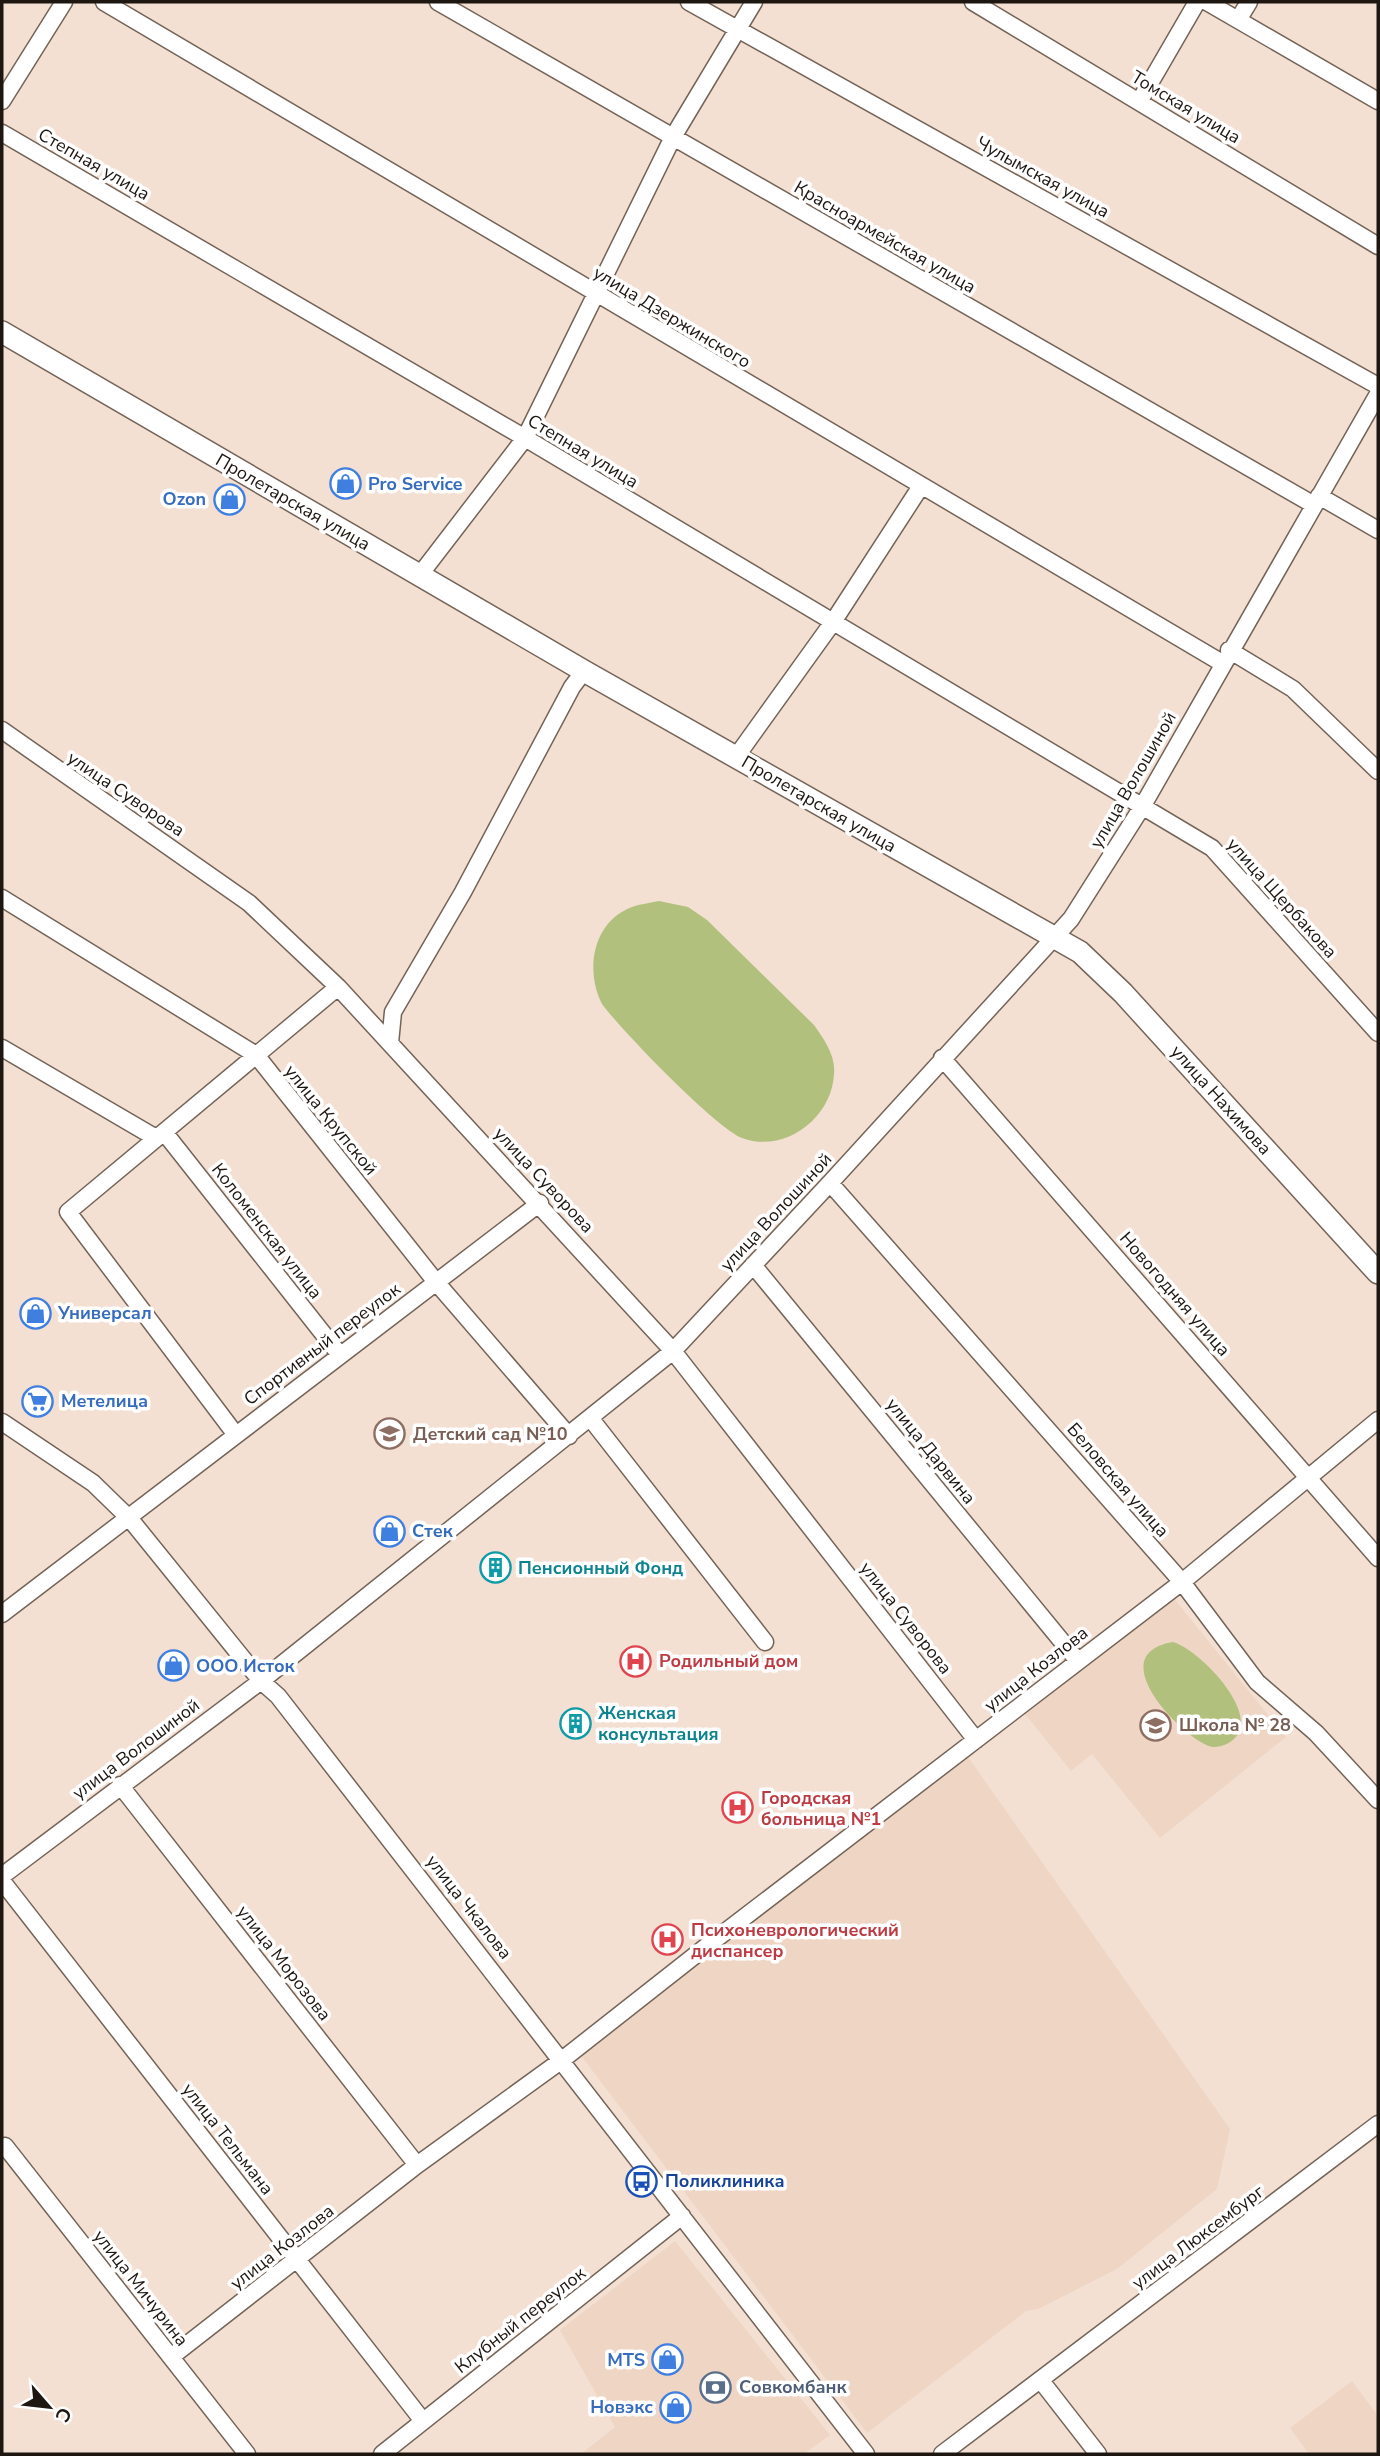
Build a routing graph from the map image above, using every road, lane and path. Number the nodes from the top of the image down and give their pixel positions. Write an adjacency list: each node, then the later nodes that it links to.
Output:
1 (64, 2): 12 (street)
2 (104, 2): 18 (street, улица Дзержинского)
3 (439, 2): 16 (street, Красноармейская улица)
4 (689, 2): 11 (street, Чулымская улица)
5 (754, 2): 11 (street)
6 (973, 2): 14 (street, Томская улица)
7 (1197, 2): 14 (street)
8 (1207, 2): 10 (street)
9 (1249, 2): 10 (street)
10 (1238, 20): 13 (street)
11 (737, 29): 16 (street); 20 (street, Чулымская улица)
12 (2, 101)
13 (1378, 101)
14 (1139, 102): 17 (street, Томская улица)
15 (2, 133): 22 (street, Степная улица)
16 (673, 137): 18 (street); 24 (street, Красноармейская улица)
17 (1378, 246)
18 (594, 293): 22 (street); 23 (street, улица Дзержинского)
19 (2, 332): 26 (main road, Пролетарская улица)
20 (1378, 386)
21 (1378, 394): 24 (street, улица Волошиной)
22 (525, 439): 26 (street); 27 (street, Степная улица)
23 (921, 486): 27 (street); 28 (street, улица Дзержинского)
24 (1316, 500): 25 (street, Красноармейская улица); 28 (street, улица Волошиной)
25 (1378, 530)
26 (419, 576): 29 (main road, Пролетарская улица)
27 (833, 622): 31 (street); 33 (street, Степная улица)
28 (1225, 656): 32 (street, улица Дзержинского); 33 (street, улица Волошиной)
29 (584, 671): 31 (main road, Пролетарская улица); 38 (street)
30 (2, 730): 36 (street, улица Суворова)
31 (736, 757): 35 (main road, Пролетарская улица)
32 (1378, 771)
33 (1142, 807): 35 (street, улица Волошиной); 39 (street, улица Щербакова)
34 (2, 898): 42 (street, улица Крупской)
35 (1055, 937): 43 (street, улица Волошиной); 48 (main road, улица Нахимова)
36 (338, 987): 37 (street, улица Суворова); 42 (street)
37 (359, 1010): 38 (street); 40 (street, улица Суворова)
38 (393, 1012): 40 (street)
39 (1378, 1032)
40 (390, 1043): 46 (street, улица Суворова)
41 (2, 1048): 44 (street, Коломенская улица)
42 (256, 1055): 44 (street); 49 (street, улица Крупской)
43 (942, 1058): 45 (street, улица Волошиной); 57 (street, Новогодняя улица)
44 (160, 1135): 51 (street, Коломенская улица); 55 (street)
45 (830, 1182): 47 (street, улица Волошиной); 60 (street, Беловская улица)
46 (540, 1203): 49 (street, Спортивный переулок); 50 (street, улица Суворова)
47 (753, 1265): 50 (street, улица Волошиной); 63 (street, улица Дарвина)
48 (1378, 1273)
49 (436, 1282): 51 (street, Спортивный переулок); 56 (street, улица Крупской)
50 (673, 1351): 52 (street, улица Волошиной); 65 (street, улица Суворова)
51 (340, 1355): 55 (street, Спортивный переулок)
52 (591, 1419): 56 (street, улица Волошиной); 62 (street)
53 (1378, 1420): 57 (street, улица Козлова)
54 (2, 1422): 58 (street, улица Чкалова)
55 (236, 1435): 58 (street, Спортивный переулок)
56 (569, 1436): 64 (street, улица Волошиной)
57 (1310, 1476): 59 (street, Новогодняя улица); 60 (street, улица Козлова)
58 (130, 1519): 61 (street, Спортивный переулок); 64 (street, улица Чкалова)
59 (1378, 1558)
60 (1182, 1582): 63 (street, улица Козлова); 67 (street, Беловская улица)
61 (2, 1614)
62 (765, 1642)
63 (1078, 1661): 65 (street, улица Козлова)
64 (261, 1681): 66 (street, улица Волошиной); 69 (street, улица Чкалова)
65 (976, 1740): 69 (street, улица Козлова)
66 (120, 1785): 68 (street, улица Волошиной); 72 (street, улица Морозова)
67 (1378, 1800)
68 (2, 1879): 74 (street, улица Тельмана)
69 (562, 2060): 72 (street, улица Козлова); 73 (street, улица Чкалова)
70 (1378, 2124): 76 (street, улица Люксембург)
71 (5, 2146): 75 (street, улица Мичурина)
72 (417, 2165): 74 (street, улица Козлова)
73 (682, 2216): 77 (street, Клубный переулок); 80 (street, улица Чкалова)
74 (298, 2259): 75 (street, улица Козлова); 77 (street, улица Тельмана)
75 (171, 2357): 78 (street, улица Мичурина)
76 (1042, 2382): 81 (street, улица Люксембург); 82 (street)
77 (423, 2421): 79 (street, Клубный переулок)
78 (247, 2454)
79 (382, 2454)
80 (866, 2454)
81 (942, 2454)
82 (1098, 2454)

